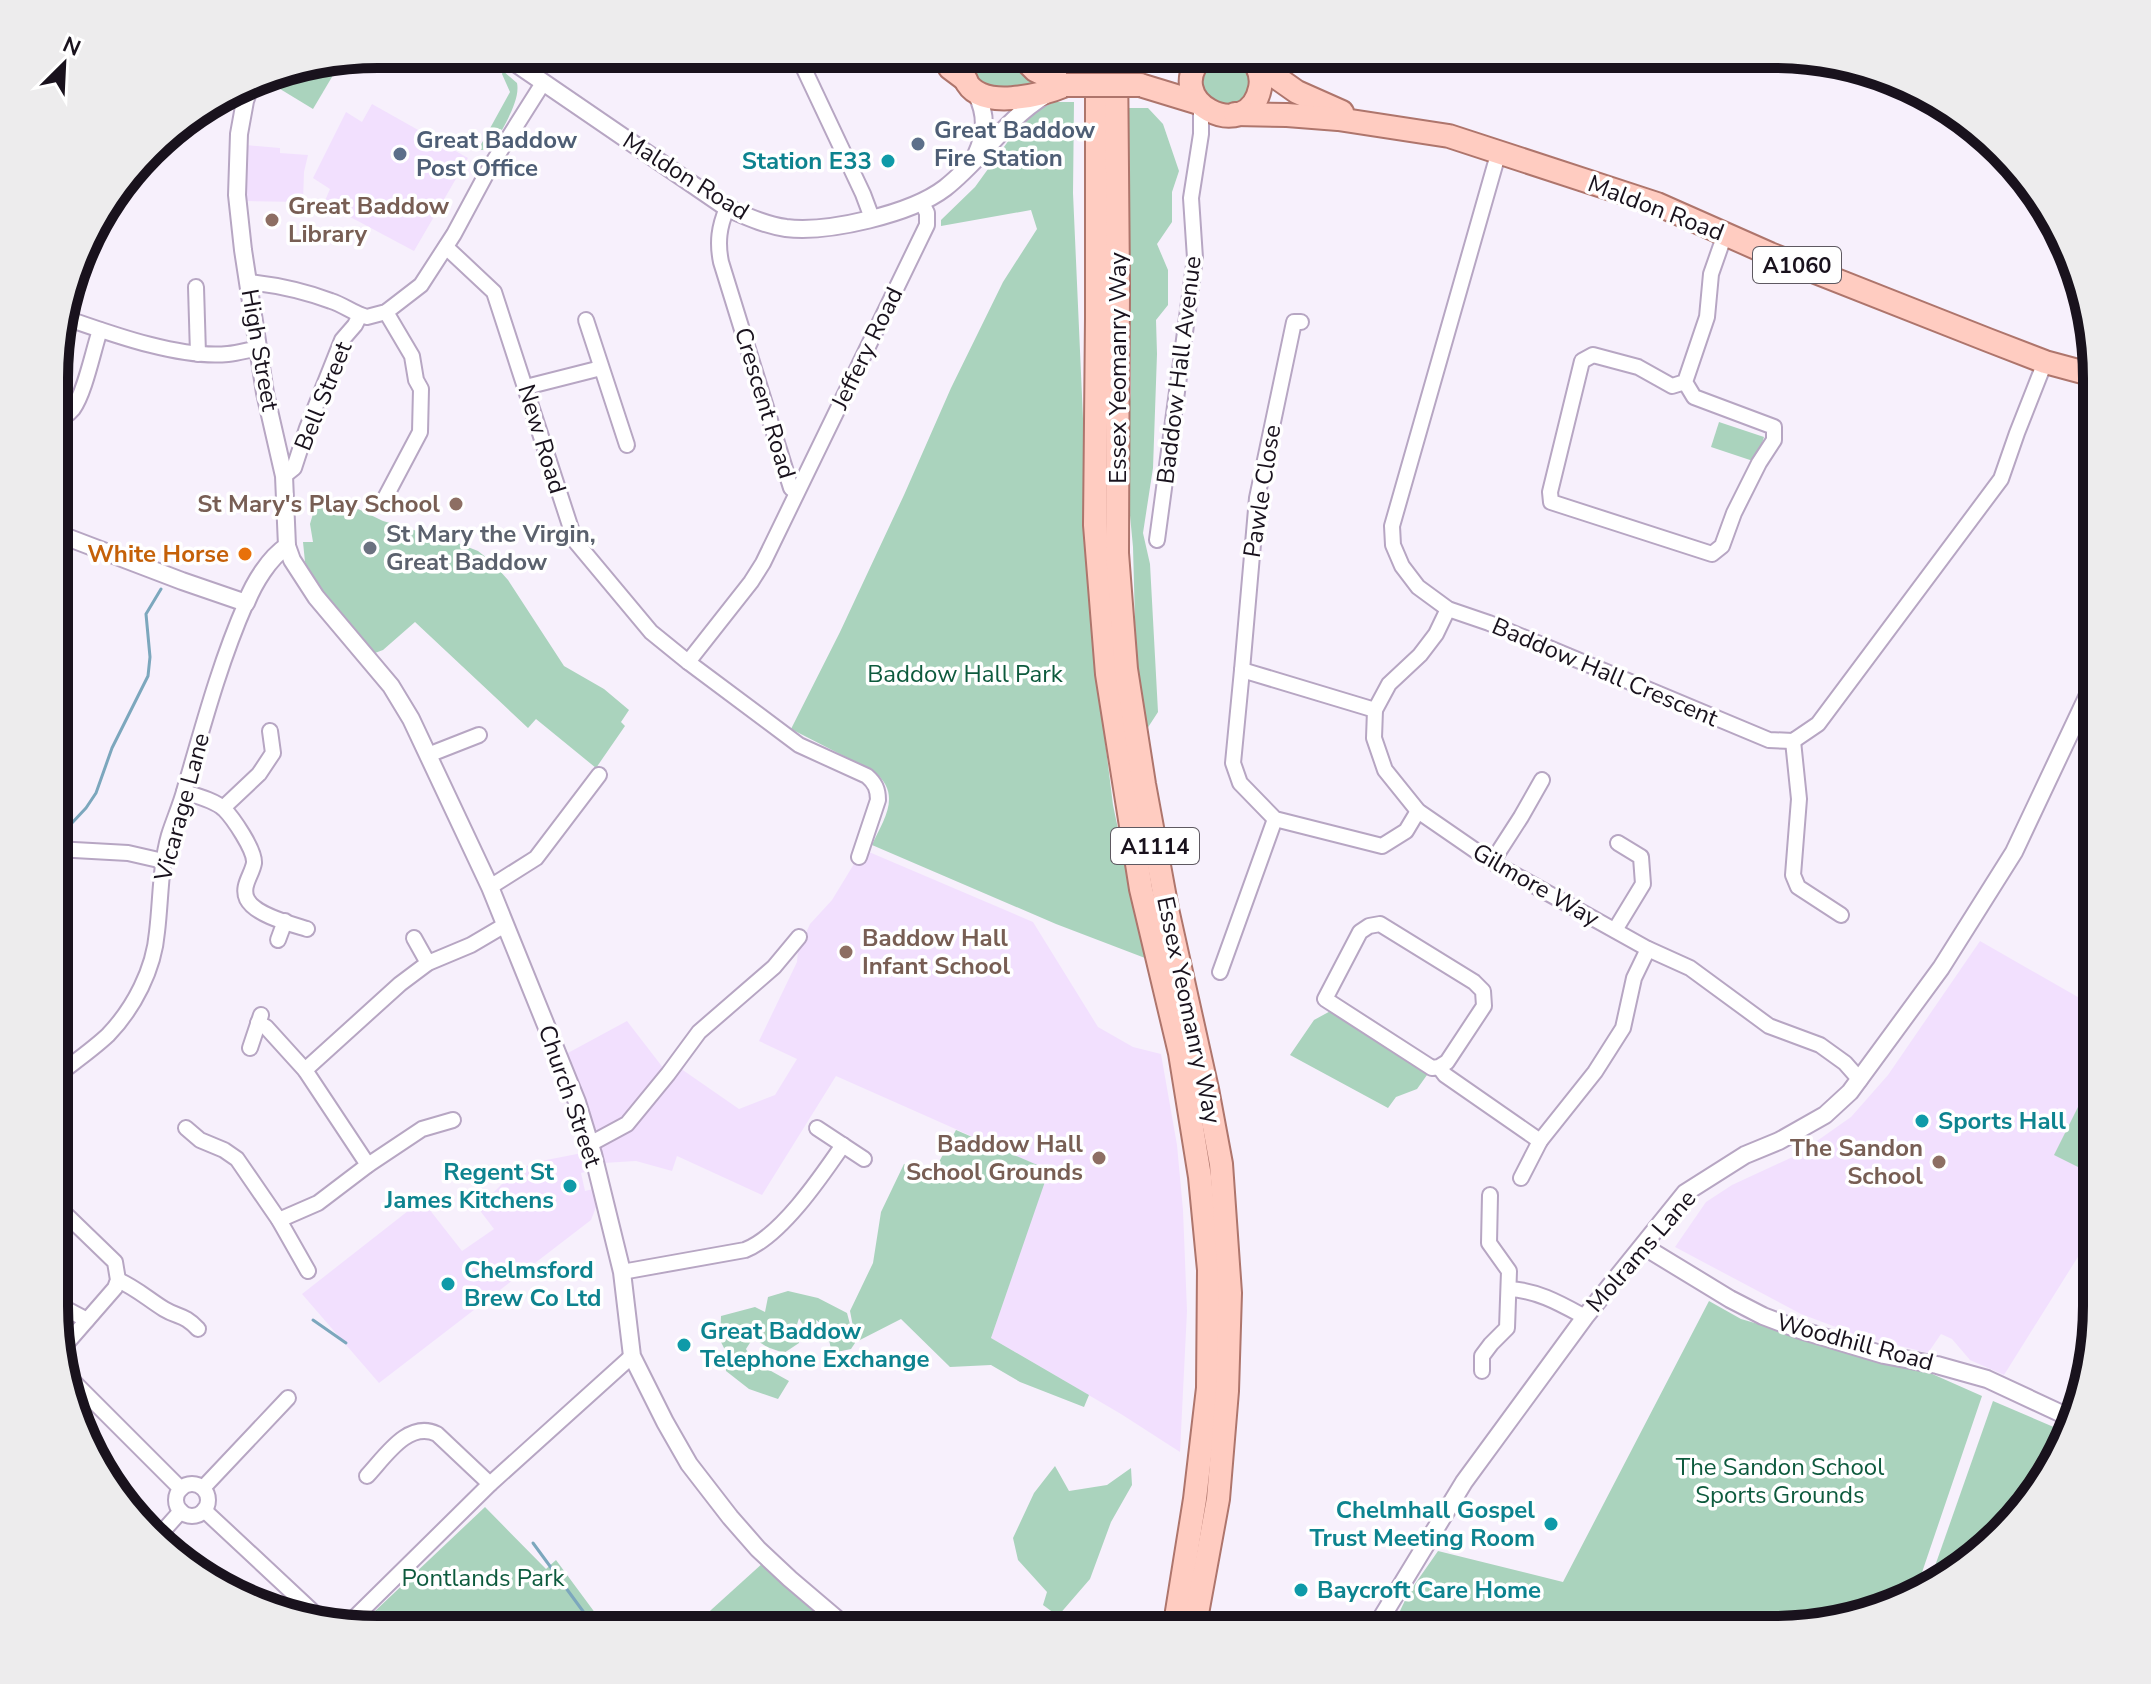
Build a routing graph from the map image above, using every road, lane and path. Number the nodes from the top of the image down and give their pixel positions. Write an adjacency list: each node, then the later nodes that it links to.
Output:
1 (522, 68): 12 (street, Maldon Road)
2 (804, 68): 25 (street)
3 (950, 68): 14 (main road)
4 (963, 68): 14 (main road)
5 (1033, 68): 15 (main road)
6 (1097, 68): 126 (main road, Essex Yeomanry Way / A1114)
7 (1116, 68): 127 (main road, Essex Yeomanry Way / A1114)
8 (1186, 68): 13 (main road)
9 (1198, 68): 17 (main road)
10 (1256, 68): 18 (main road)
11 (1265, 68): 19 (main road, Maldon Road / A1060)
12 (543, 83): 24 (street, Maldon Road); 27 (street)
13 (1140, 85): 15 (main road, bridge); 17 (main road)
14 (971, 86): 15 (main road); 22 (street)
15 (1059, 88): 22 (street, Maldon Road)
16 (246, 98): 28 (street, High Street)
17 (1200, 104): 18 (main road); 21 (street, Baddow Hall Avenue)
18 (1231, 115): 19 (main road, Maldon Road / A1060); 21 (street, Baddow Hall Avenue)
19 (1389, 126): 20 (main road, Maldon Road / A1060)
20 (1499, 151): 26 (main road, Maldon Road / A1060); 52 (street, Baddow Hall Crescent)
21 (1199, 153): 49 (street, Baddow Hall Avenue)
22 (972, 163): 23 (street, Maldon Road)
23 (922, 203): 25 (street, Maldon Road); 46 (street, Jeffery Road)
24 (727, 208): 25 (street, Maldon Road); 46 (street, Crescent Road)
25 (872, 218)
26 (1725, 234): 38 (main road, Maldon Road / A1060); 41 (street)
27 (446, 247): 30 (street); 42 (street, New Road)
28 (248, 282): 31 (street); 36 (street, High Street)
29 (196, 287): 37 (street)
30 (386, 312): 31 (street); 47 (street)
31 (360, 315): 45 (street, Bell Street)
32 (586, 320): 39 (street)
33 (73, 321): 35 (street)
34 (1301, 322): 54 (street, Pawle Close)
35 (100, 330): 37 (street); 43 (street)
36 (259, 348): 37 (street); 45 (street, High Street)
37 (198, 354)
38 (2045, 362): 40 (main road, Maldon Road / A1060); 59 (street)
39 (601, 368): 42 (street); 44 (street)
40 (2083, 372)
41 (1685, 382): 41 (street)
42 (526, 387): 53 (street, New Road)
43 (68, 414)
44 (627, 445)
45 (284, 476): 50 (street, High Street)
46 (796, 492): 53 (street, Crescent Road)
47 (384, 500)
48 (68, 538): 51 (street)
49 (1157, 540)
50 (287, 546): 51 (street); 60 (street, Church Street)
51 (246, 603): 63 (street, Vicarage Lane)
52 (1448, 609): 56 (street); 59 (street, Baddow Hall Crescent)
53 (688, 662): 69 (street, New Road)
54 (1242, 670): 56 (street); 66 (street)
55 (2083, 706): 88 (street, Molrams Lane)
56 (1375, 710): 65 (street, Gilmore Way)
57 (270, 731): 64 (street)
58 (479, 735): 60 (street)
59 (1793, 741): 73 (street)
60 (428, 755): 72 (street, Church Street)
61 (599, 775): 72 (street)
62 (1535, 784): 71 (street)
63 (184, 792): 64 (street); 70 (street, Vicarage Lane)
64 (223, 808): 74 (street)
65 (1418, 811): 66 (street); 71 (street, Gilmore Way)
66 (1275, 819): 83 (street)
67 (1618, 843): 77 (street)
68 (68, 850): 70 (street)
69 (859, 857)
70 (163, 861): 85 (street, Vicarage Lane)
71 (1492, 862): 77 (street, Gilmore Way)
72 (490, 887): 75 (street, Church Street)
73 (1836, 917)
74 (285, 921): 76 (street); 80 (street)
75 (505, 925): 82 (street); 93 (street, Church Street)
76 (307, 929)
77 (1615, 930): 81 (street, Gilmore Way)
78 (799, 937): 93 (street)
79 (414, 938): 82 (street)
80 (278, 940)
81 (1648, 949): 88 (street, Gilmore Way); 92 (street)
82 (428, 963): 87 (street)
83 (1220, 972)
84 (250, 1048): 87 (street)
85 (68, 1066)
86 (1439, 1067): 86 (street); 92 (street)
87 (305, 1070): 96 (street)
88 (1860, 1080): 101 (street, Molrams Lane)
89 (453, 1120): 96 (street)
90 (186, 1128): 100 (street)
91 (817, 1128): 94 (street)
92 (1540, 1141): 97 (street)
93 (590, 1144): 103 (street, Church Street)
94 (843, 1145): 95 (street); 103 (street)
95 (864, 1159)
96 (368, 1165): 100 (street)
97 (1521, 1178)
98 (1490, 1195): 105 (street)
99 (68, 1217): 104 (street)
100 (279, 1220): 102 (street)
101 (1643, 1246): 107 (street, Molrams Lane); 115 (street, Woodhill Road)
102 (308, 1271)
103 (622, 1272): 111 (street, Church Street)
104 (118, 1280): 108 (street); 109 (street)
105 (1509, 1289): 107 (street); 112 (street)
106 (68, 1310): 108 (street)
107 (1585, 1317): 128 (street, Molrams Lane)
108 (87, 1320): 110 (street)
109 (198, 1329)
110 (70, 1339)
111 (632, 1356): 117 (street); 125 (street, Church Street)
112 (1482, 1371)
113 (79, 1387): 119 (street)
114 (288, 1398): 118 (street)
115 (2063, 1415)
116 (367, 1476): 117 (street)
117 (490, 1484): 124 (street)
118 (203, 1488): 119 (street); 120 (street)
119 (181, 1489): 121 (street)
120 (204, 1510): 121 (street); 123 (street)
121 (181, 1511): 122 (street)
122 (164, 1530)
123 (309, 1608)
124 (357, 1615)
125 (834, 1616)
126 (1176, 1616)
127 (1197, 1616)
128 (1383, 1616)

